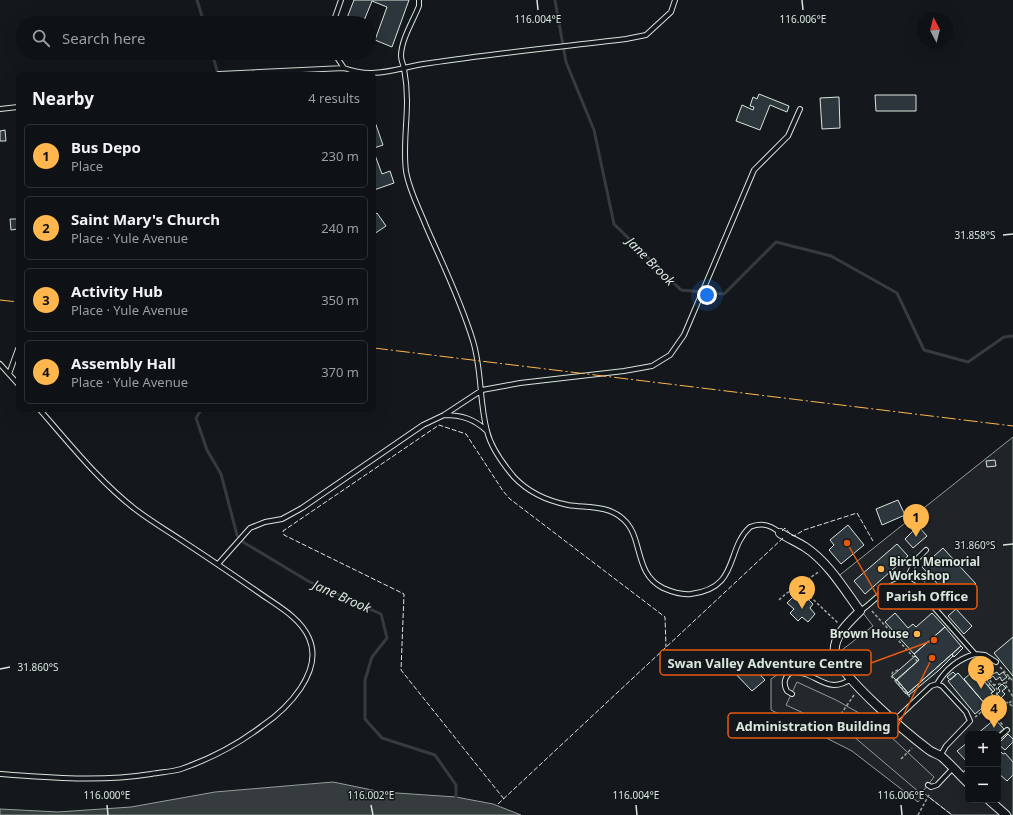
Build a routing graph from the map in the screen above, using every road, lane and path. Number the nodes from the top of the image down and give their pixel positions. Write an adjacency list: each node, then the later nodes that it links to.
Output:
1 (341, 0): 4 (lane)
2 (419, 0): 6 (lane)
3 (675, 0): 6 (lane)
4 (335, 16)
5 (339, 60): 7 (lane)
6 (404, 67): 10 (lane); 18 (lane)
7 (344, 68): 8 (lane); 9 (lane)
8 (251, 72)
9 (354, 72)
10 (376, 73)
11 (16, 107): 12 (lane)
12 (0, 109)
13 (800, 109): 18 (lane)
14 (16, 355): 16 (lane)
15 (0, 364): 16 (lane)
16 (9, 374): 17 (lane)
17 (16, 382)
18 (482, 390): 20 (lane); 21 (lane)
19 (42, 412): 24 (lane)
20 (444, 415): 21 (lane); 24 (lane)
21 (487, 432): 22 (lane)
22 (780, 533): 25 (street)
23 (926, 550): 27 (lane)
24 (218, 564): 69 (lane)
25 (826, 566): 28 (path); 32 (street)
26 (927, 573): 29 (path)
27 (906, 580): 31 (lane); 38 (lane)
28 (799, 586): 30 (path); 33 (path)
29 (923, 587)
30 (779, 600)
31 (868, 606): 32 (lane); 35 (path)
32 (860, 611): 33 (street)
33 (844, 628): 43 (street)
34 (902, 641): 35 (path)
35 (900, 643): 37 (path)
36 (908, 648): 37 (path)
37 (906, 650): 39 (path)
38 (975, 654): 40 (lane); 46 (lane)
39 (917, 662)
40 (996, 662)
41 (898, 670): 52 (path)
42 (1010, 677): 44 (path); 45 (path); 47 (path)
43 (851, 679): 50 (lane); 59 (street)
44 (1013, 681)
45 (1005, 683): 47 (path); 51 (path)
46 (937, 684): 52 (lane); 58 (lane)
47 (992, 684): 48 (path); 53 (path)
48 (988, 686)
49 (857, 692): 57 (path)
50 (792, 694)
51 (1013, 698): 55 (path)
52 (914, 702): 59 (lane)
53 (996, 702): 54 (path); 58 (path)
54 (1000, 702): 55 (path); 61 (path)
55 (1009, 703): 56 (path)
56 (1013, 707)
57 (841, 714)
58 (970, 719): 65 (lane)
59 (895, 720): 65 (street)
60 (876, 724): 62 (path)
61 (1007, 730): 63 (lane)
62 (870, 732)
63 (1001, 735)
64 (909, 751): 66 (path)
65 (940, 756): 67 (street)
66 (901, 759)
67 (953, 768): 68 (street); 70 (lane)
68 (965, 773)
69 (0, 774)
70 (930, 786): 72 (path)
71 (993, 803): 73 (street)
72 (918, 815)
73 (1006, 815)

